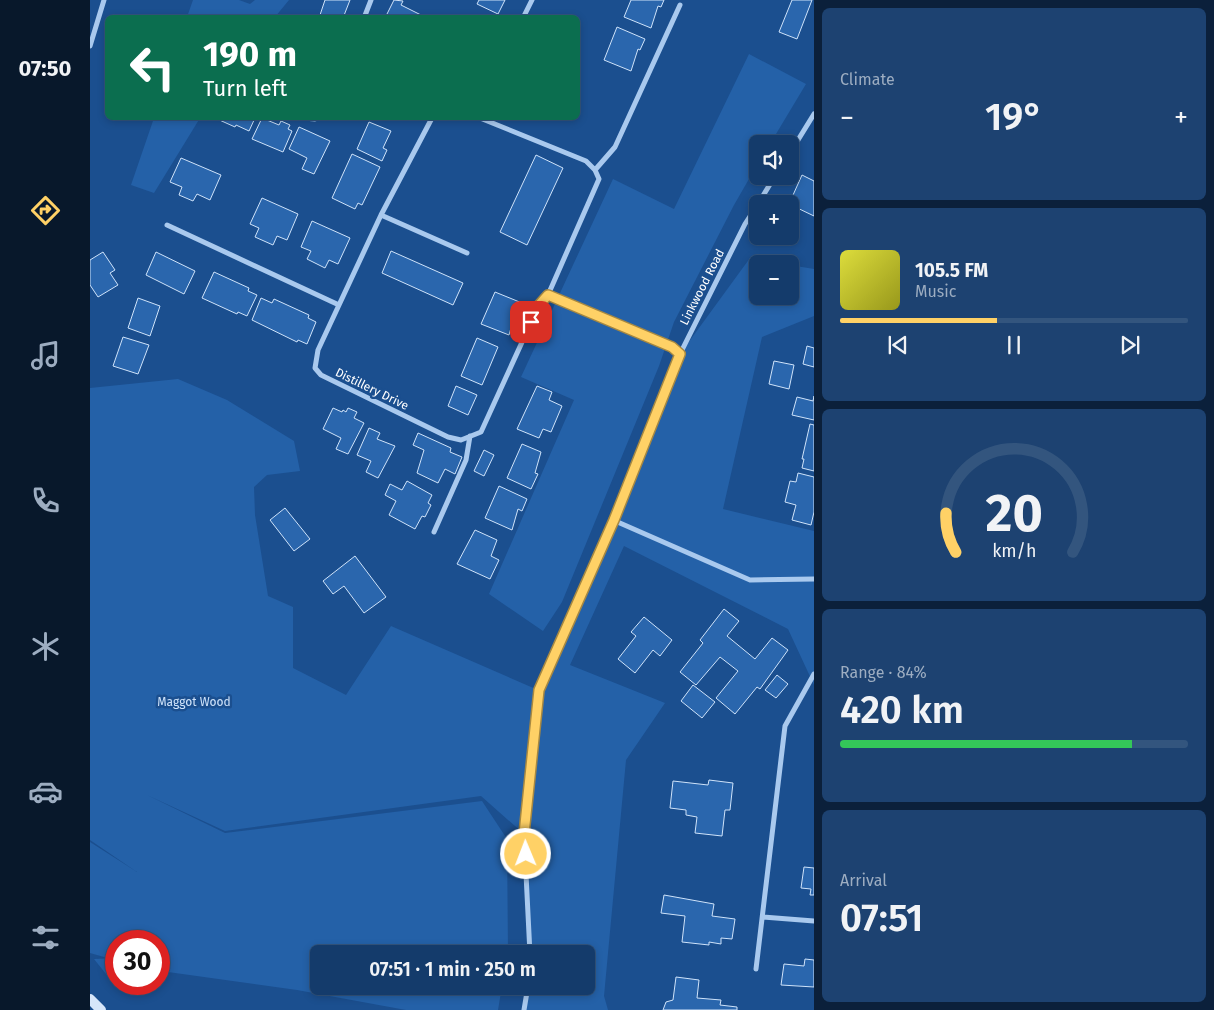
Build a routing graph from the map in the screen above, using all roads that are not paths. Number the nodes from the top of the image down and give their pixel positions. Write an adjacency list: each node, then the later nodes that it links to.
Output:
1 (104, 0): 7 (street)
2 (371, 0): 5 (street)
3 (532, 0): 6 (street)
4 (680, 4): 12 (street)
5 (365, 15)
6 (524, 15)
7 (90, 46)
8 (814, 114): 11 (street)
9 (431, 120): 13 (street, Distillery Drive)
10 (485, 120): 12 (street)
11 (799, 138)
12 (595, 170): 17 (street)
13 (381, 215): 16 (street); 18 (street, Distillery Drive)
14 (749, 218): 19 (street, Linkwood Road)
15 (167, 225): 18 (street)
16 (467, 253)
17 (548, 295): 19 (street); 20 (street)
18 (339, 305): 20 (street, Distillery Drive)
19 (680, 354): 21 (street, Linkwood Road)
20 (470, 436): 22 (street)
21 (614, 520): 23 (street); 27 (street, Linkwood Road)
22 (434, 532)
23 (814, 580)
24 (814, 674): 25 (street)
25 (762, 917): 26 (street); 28 (street)
26 (814, 921)
27 (530, 945)
28 (756, 969)
29 (526, 995): 32 (street)
30 (90, 999): 31 (street)
31 (101, 1010)
32 (524, 1010)

